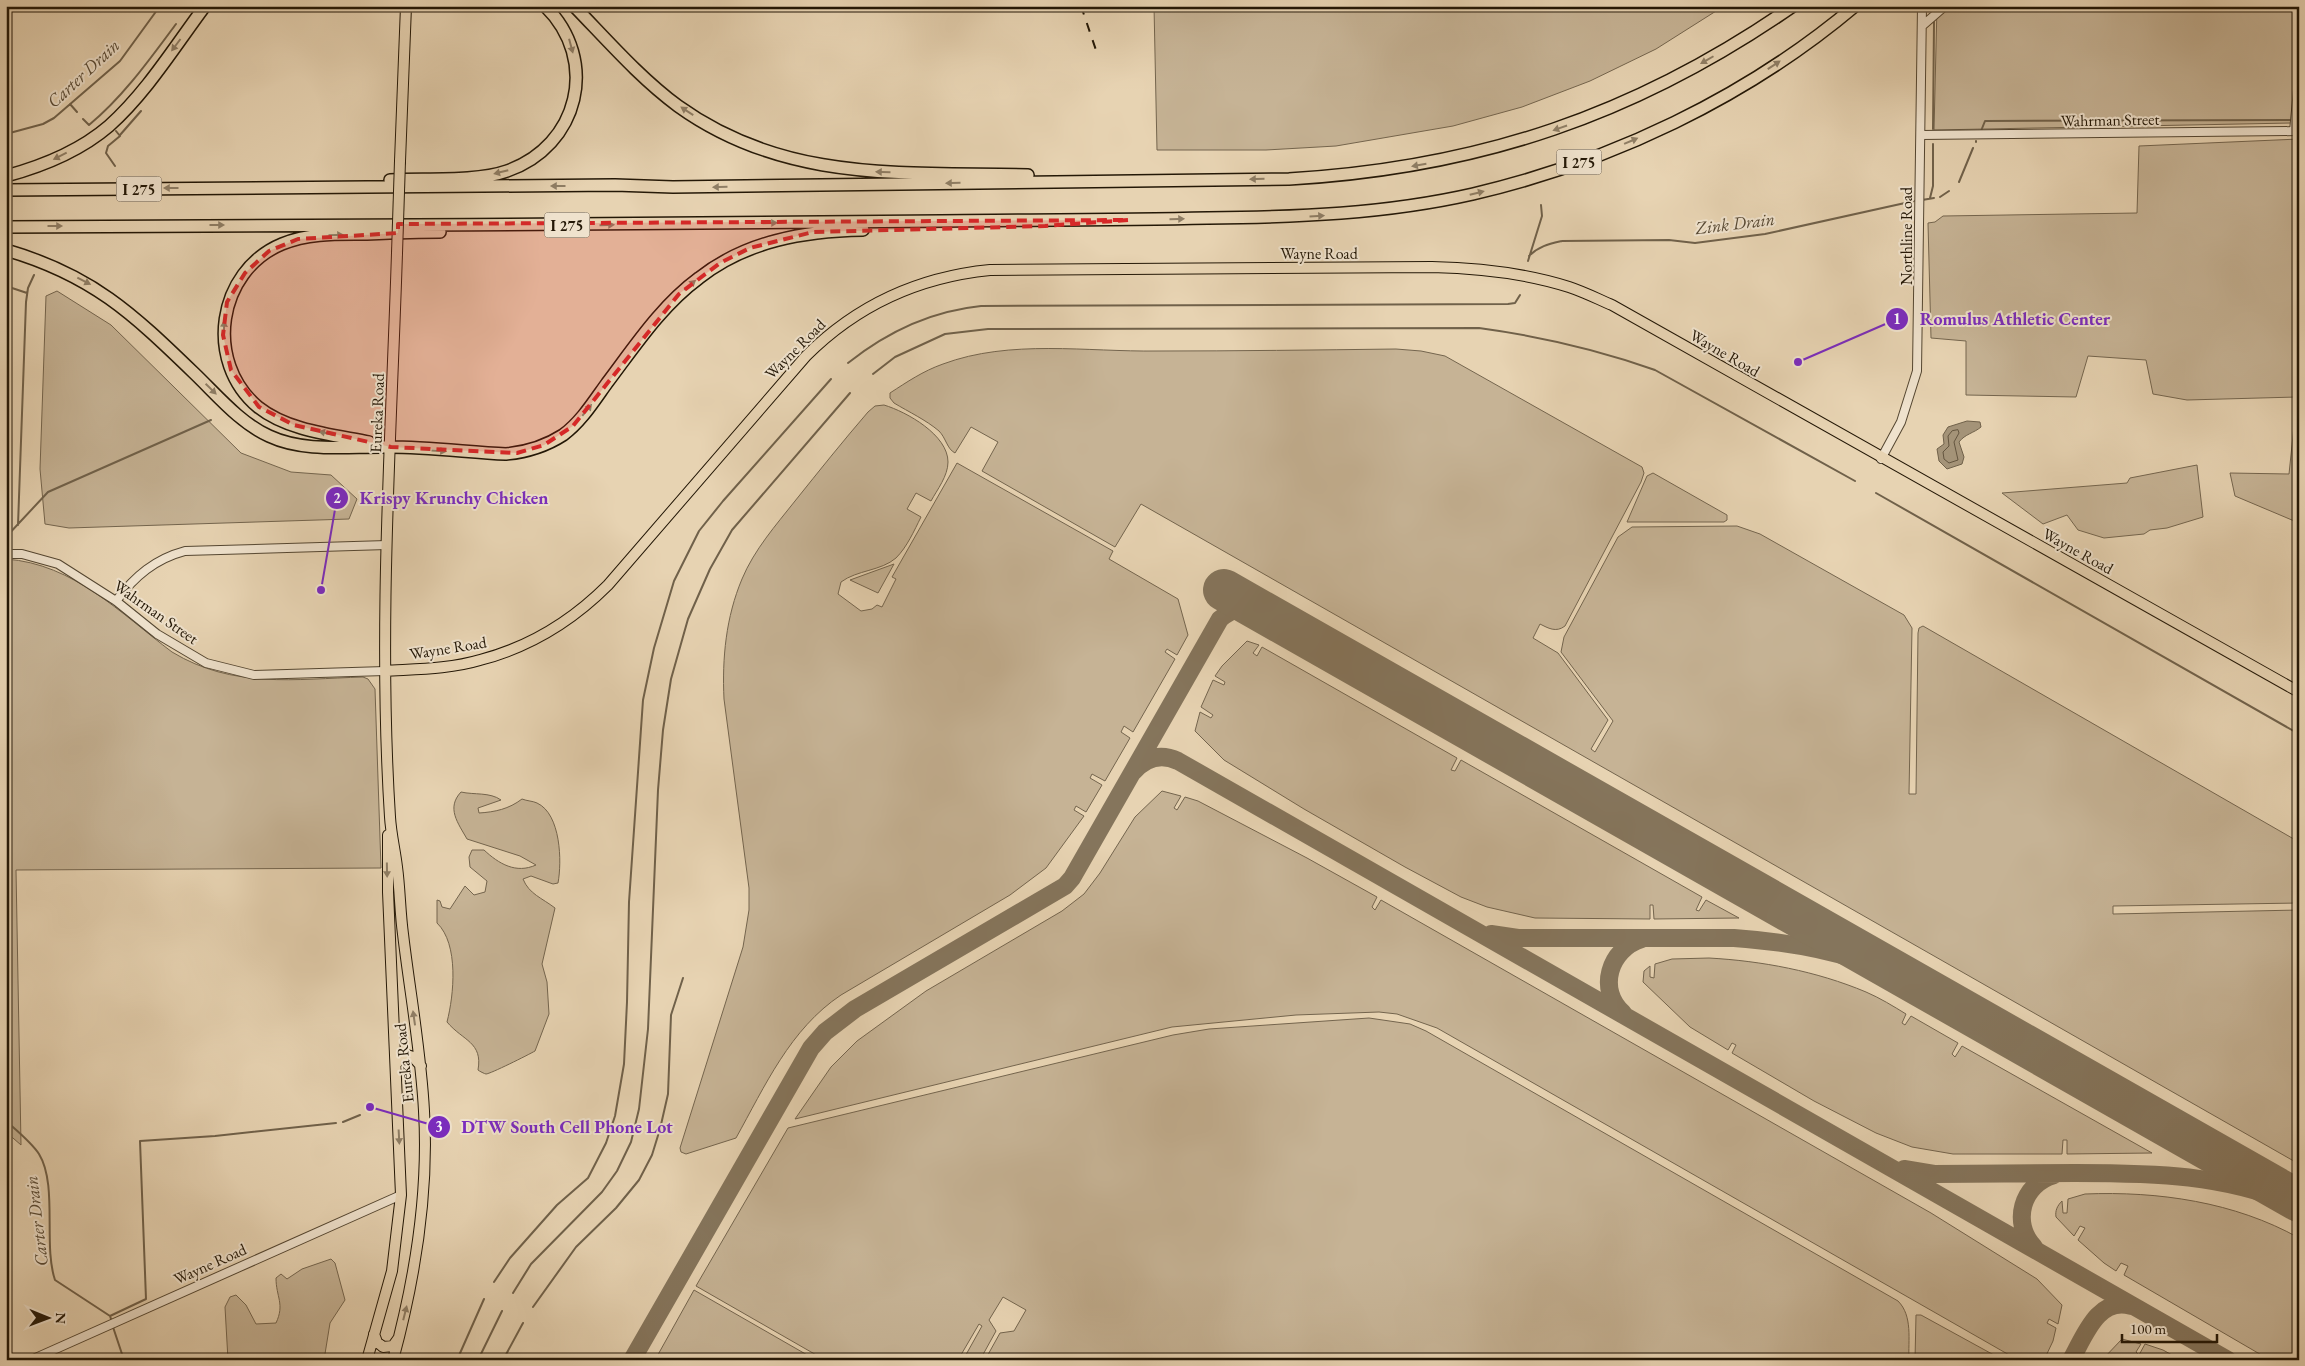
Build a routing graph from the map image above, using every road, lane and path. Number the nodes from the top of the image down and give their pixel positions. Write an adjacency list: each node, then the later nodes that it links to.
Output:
1 (205, 6): 13 (highway, one-way to 13)
2 (406, 6): 21 (main road, Eureka Road, bridge)
3 (545, 6): 15 (highway, one-way to 15)
4 (574, 6): 14 (highway, one-way to 4)
5 (1793, 6): 14 (highway, I 275, one-way to 14)
6 (1854, 6): 17 (highway, I 275, one-way to 6)
7 (1922, 6): 9 (street, Northline Road)
8 (1945, 6): 9 (street)
9 (1922, 26): 12 (street, Northline Road)
10 (2299, 80): 11 (street)
11 (2296, 131): 12 (street, Wahrman Street)
12 (1921, 136): 22 (street, Northline Road)
13 (6, 176)
14 (1124, 182): 15 (highway, I 275, one-way to 15)
15 (273, 188): 16 (highway, I 275, one-way to 16)
16 (6, 190)
17 (1128, 220): 18 (highway, I 275, one-way to 17); 21 (highway, one-way to 17)
18 (524, 226): 19 (highway, I 275, one-way to 18); 21 (highway, one-way to 18)
19 (6, 227)
20 (6, 250): 21 (highway, one-way to 21)
21 (391, 447): 23 (main road, Eureka Road)
22 (1881, 459): 26 (main road, Wayne Road); 27 (main road, Wayne Road)
23 (387, 545): 25 (street); 26 (main road, Eureka Road)
24 (6, 554): 25 (street, Wahrman Street)
25 (116, 601): 26 (street, Wahrman Street)
26 (385, 672): 28 (main road, Eureka Road)
27 (2299, 692)
28 (390, 821): 29 (main road, Eureka Road, one-way to 29); 30 (main road, Eureka Road, one-way to 28)
29 (396, 1064): 30 (main road); 31 (main road, Eureka Road, one-way to 31)
30 (421, 1066): 33 (main road, Eureka Road, one-way to 30)
31 (401, 1195): 32 (main road, Eureka Road); 34 (street, Wayne Road)
32 (374, 1333): 33 (main road); 35 (main road, Eureka Road)
33 (399, 1339): 36 (main road, Eureka Road)
34 (31, 1360)
35 (367, 1360)
36 (393, 1360)

